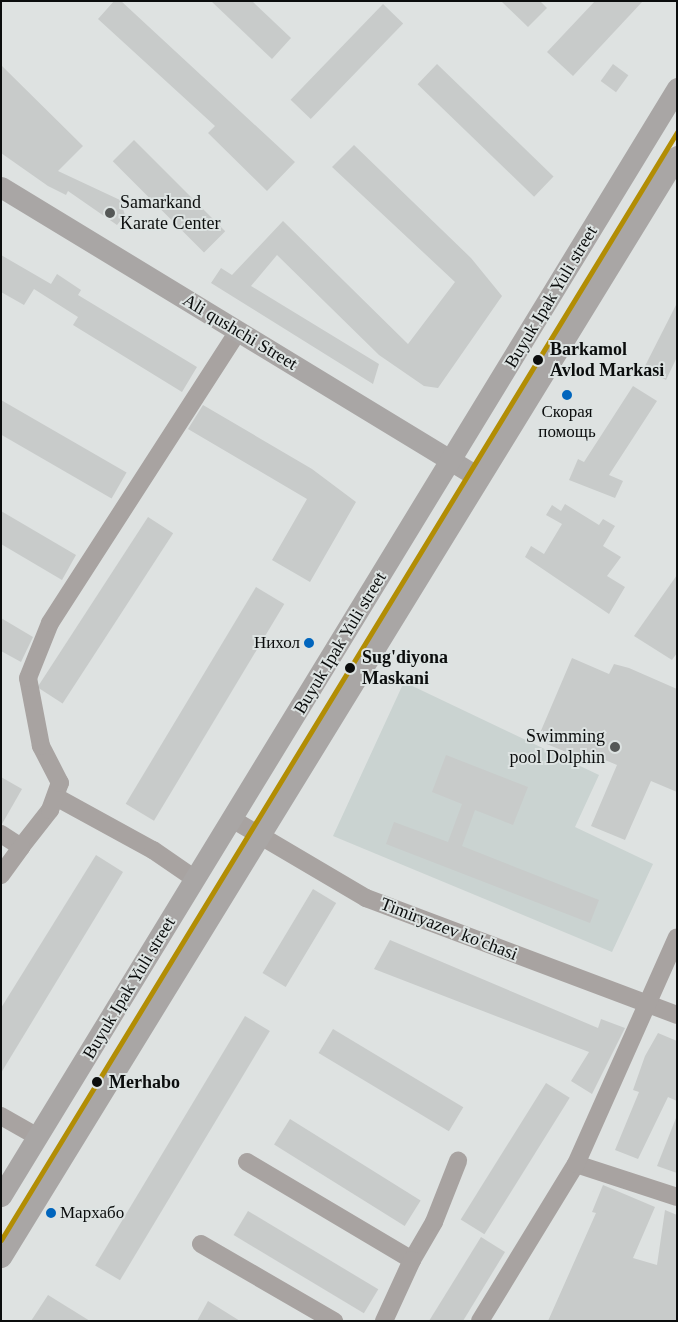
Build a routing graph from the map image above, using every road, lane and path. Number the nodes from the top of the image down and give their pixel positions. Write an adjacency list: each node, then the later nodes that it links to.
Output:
1 (677, 88): 5 (main road, Buyuk Ipak Yuli street)
2 (677, 156): 6 (main road, Buyuk Ipak Yuli street)
3 (1, 187): 4 (main road, Ali qushchi Street)
4 (238, 331): 5 (main road, Ali qushchi Street); 7 (street)
5 (452, 460): 6 (main road, Ali qushchi Street); 8 (main road, Buyuk Ipak Yuli street)
6 (478, 477): 10 (main road, Buyuk Ipak Yuli street)
7 (56, 797): 11 (street); 13 (street)
8 (232, 819): 10 (street, Timiryazev ko'chasi); 13 (main road, Buyuk Ipak Yuli street)
9 (1, 834): 11 (street)
10 (257, 835): 15 (street, Timiryazev ko'chasi); 25 (main road, Buyuk Ipak Yuli street)
11 (21, 847): 12 (street)
12 (1, 875)
13 (195, 879): 18 (main road, Buyuk Ipak Yuli street)
14 (677, 937): 15 (street)
15 (650, 1005): 16 (street, Timiryazev ko'chasi); 21 (street)
16 (677, 1015)
17 (1, 1116): 18 (street)
18 (38, 1137): 22 (main road, Buyuk Ipak Yuli street)
19 (458, 1161): 26 (street)
20 (248, 1162): 26 (street)
21 (576, 1164): 23 (street); 29 (street)
22 (1, 1196)
23 (677, 1197)
24 (201, 1244): 27 (street)
25 (1, 1257)
26 (412, 1260): 28 (street)
27 (334, 1321)
28 (384, 1321)
29 (480, 1321)

